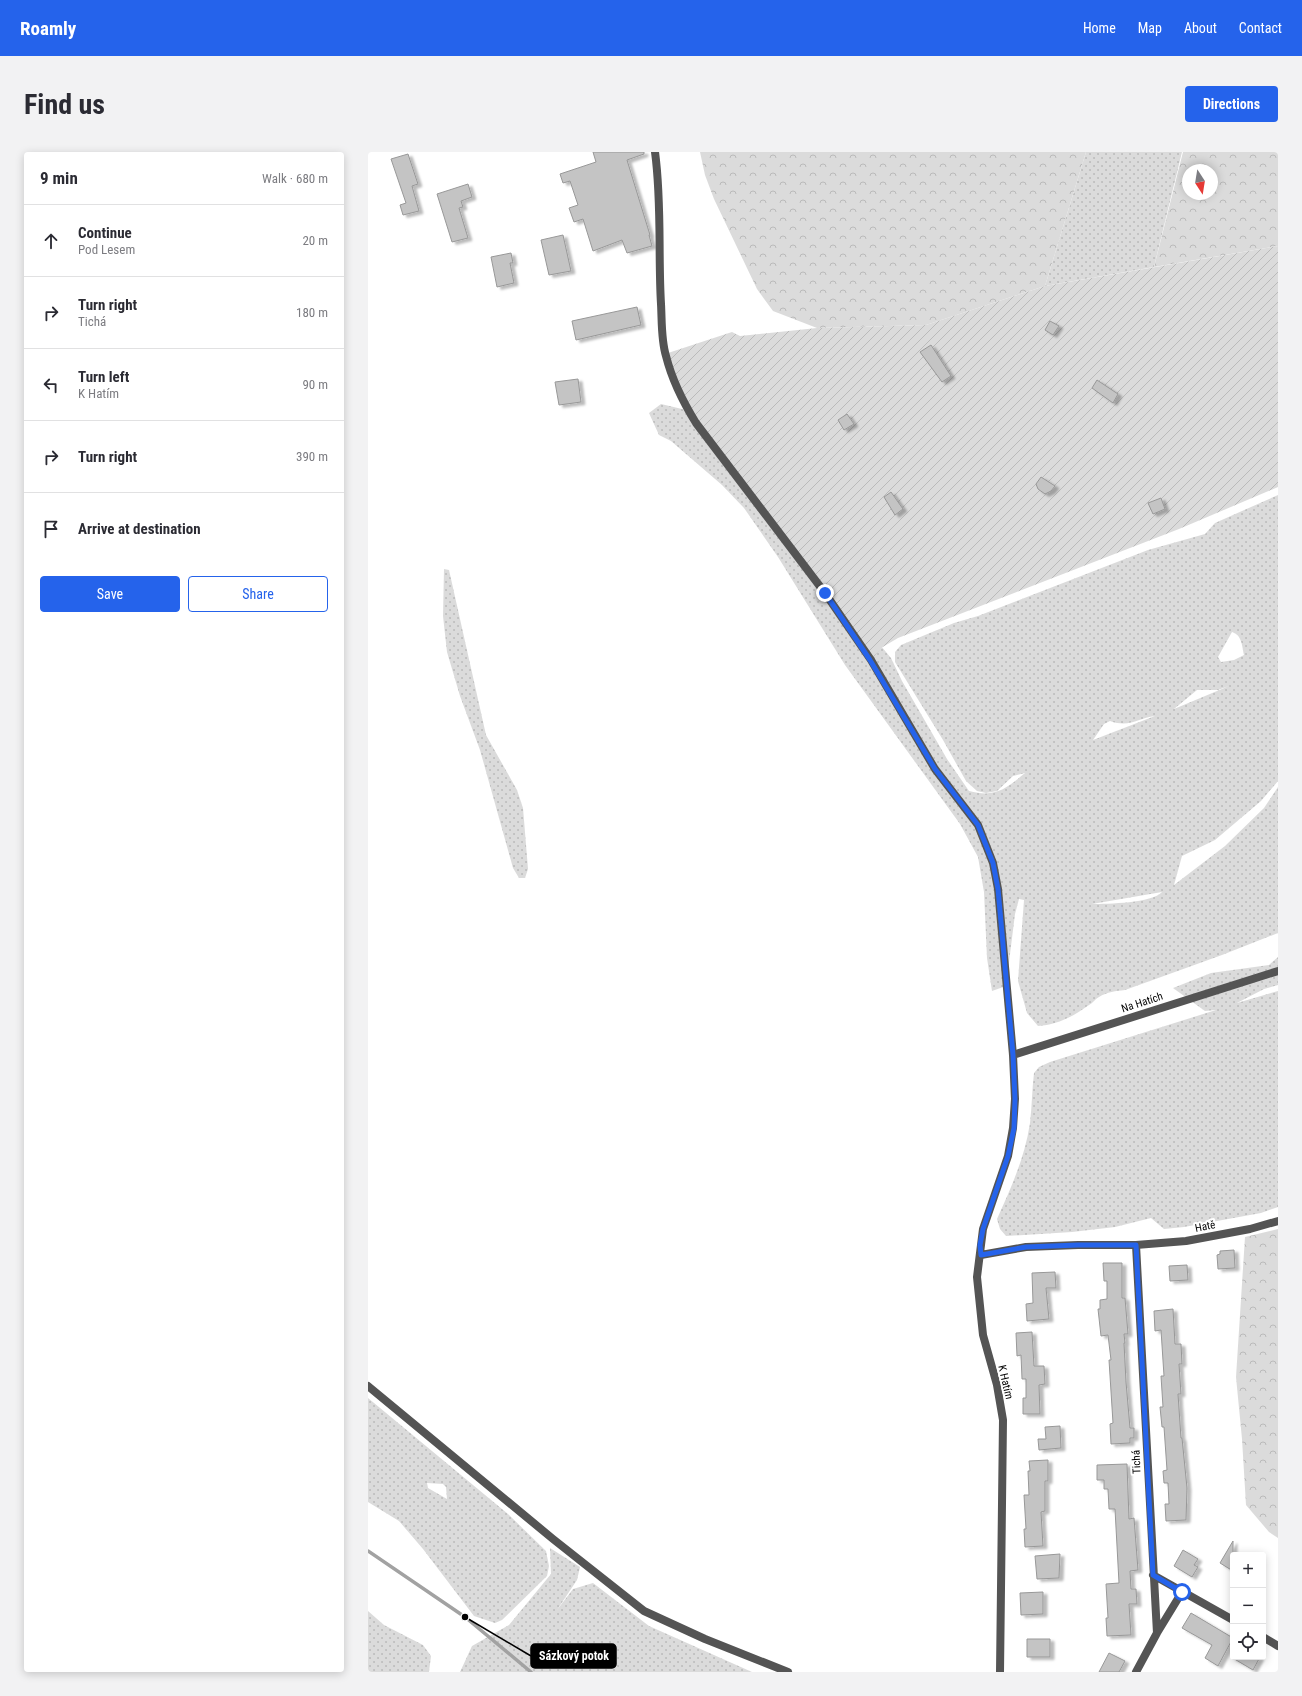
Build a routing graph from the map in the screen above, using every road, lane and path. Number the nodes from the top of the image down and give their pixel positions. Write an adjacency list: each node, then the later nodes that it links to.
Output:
1 (655, 152): 3 (street, K Hatím)
2 (1278, 971): 3 (street, Na Hatích)
3 (1013, 1055): 6 (street, K Hatím)
4 (1278, 1221): 5 (street, Hatě)
5 (1136, 1245): 6 (street); 8 (street, Tichá)
6 (981, 1255): 15 (street, K Hatím)
7 (368, 1386): 14 (street)
8 (1153, 1575): 9 (street); 11 (street, Tichá)
9 (1182, 1592): 10 (street); 11 (street)
10 (1230, 1618)
11 (1157, 1633): 16 (street)
12 (1266, 1639): 13 (street)
13 (1278, 1646)
14 (788, 1672)
15 (1000, 1672)
16 (1136, 1672)

